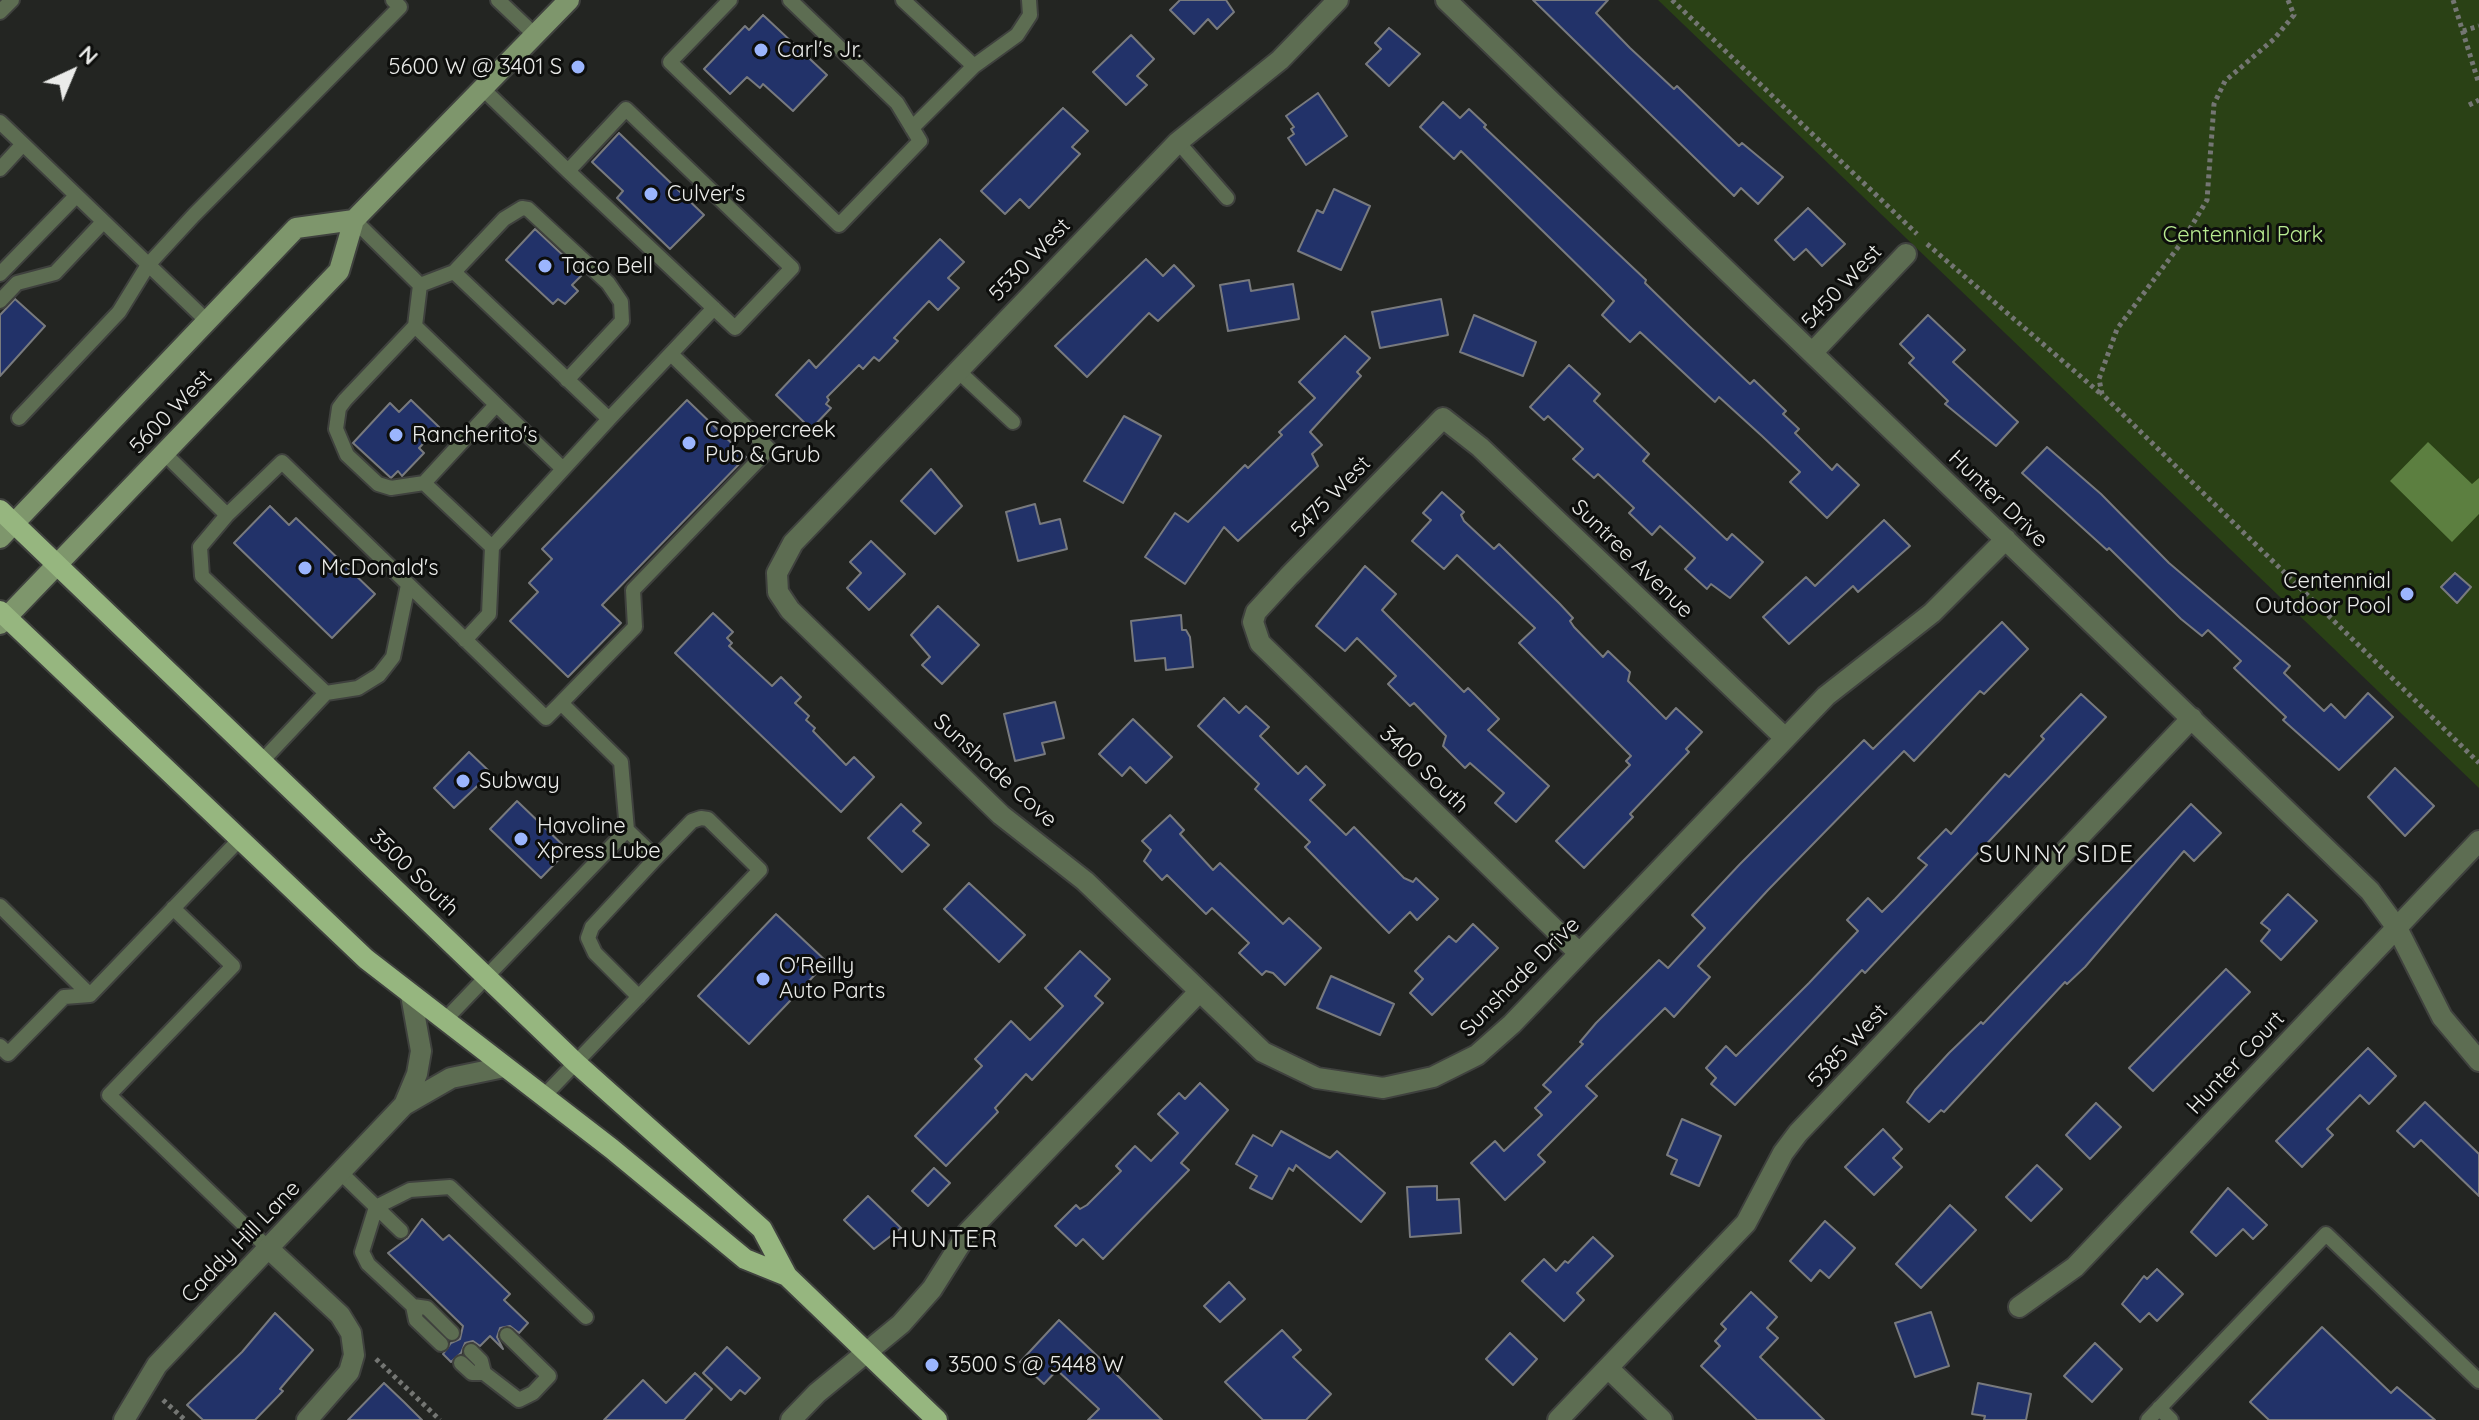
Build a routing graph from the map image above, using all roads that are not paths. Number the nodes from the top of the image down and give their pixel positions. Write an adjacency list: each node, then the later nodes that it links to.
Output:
1 (12, 0): 11 (lane)
2 (393, 0): 26 (lane)
3 (498, 0): 12 (lane)
4 (569, 0): 12 (main road, 5600 West)
5 (730, 0): 16 (lane)
6 (790, 0): 16 (lane)
7 (903, 0): 13 (lane)
8 (1029, 0): 13 (lane)
9 (1338, 0): 17 (street, 5530 West)
10 (1446, 0): 34 (street, Hunter Drive)
11 (0, 12)
12 (535, 35): 14 (main road, 5600 West)
13 (974, 66): 16 (lane)
14 (483, 89): 20 (lane); 23 (main road, 5600 West)
15 (0, 122): 18 (lane)
16 (912, 128)
17 (1178, 142): 22 (lane); 36 (street, 5530 West)
18 (23, 144): 19 (lane); 21 (lane)
19 (0, 169)
20 (568, 171): 31 (lane); 31 (lane)
21 (76, 196): 24 (lane); 28 (lane)
22 (1227, 198)
23 (354, 220): 29 (lane); 32 (main road, 5600 West); 43 (main road, 5600 West)
24 (103, 222): 26 (lane); 30 (lane)
25 (1906, 254): 34 (street, 5450 West)
26 (148, 265): 32 (lane); 39 (lane)
27 (454, 272): 29 (lane); 37 (lane); 37 (lane)
28 (0, 274)
29 (420, 285): 33 (lane)
30 (0, 301)
31 (714, 308): 35 (lane)
32 (207, 321): 47 (main road, 5600 West)
33 (415, 326): 38 (lane); 45 (lane)
34 (1812, 353): 48 (street, Hunter Drive)
35 (671, 354): 41 (lane); 57 (lane)
36 (957, 370): 42 (lane); 51 (street, 5530 West)
37 (567, 380): 41 (lane)
38 (496, 405): 44 (lane); 45 (lane)
39 (19, 418)
40 (1443, 418): 53 (street, 5475 West); 59 (street, Suntree Avenue)
41 (609, 419): 44 (lane)
42 (1013, 422)
43 (164, 453): 46 (lane); 50 (main road, 5600 West)
44 (563, 469): 49 (lane)
45 (424, 483): 49 (lane)
46 (227, 515): 52 (lane); 56 (lane)
47 (5, 524): 50 (main road, 3500 South)
48 (2006, 539): 58 (street, Hunter Drive); 59 (street, Sunshade Drive)
49 (492, 547): 55 (lane)
50 (57, 564): 54 (main road, 5600 West); 60 (main road, 3500 South)
51 (777, 573): 70 (street, Sunshade Cove)
52 (408, 585): 55 (lane); 56 (lane)
53 (1256, 612): 68 (street, 3400 South)
54 (2, 617): 62 (main road, 3500 South)
55 (465, 640): 57 (lane)
56 (326, 693): 60 (lane)
57 (561, 703): 61 (lane)
58 (2192, 718): 67 (street, Hunter Drive); 92 (street, 5385 West)
59 (1785, 738): 68 (street, Sunshade Drive)
60 (263, 760): 69 (main road, 3500 South)
61 (627, 830): 64 (lane); 69 (lane)
62 (238, 841): 66 (lane); 72 (main road, 3500 South)
63 (2479, 841): 67 (street, Hunter Court)
64 (656, 858): 73 (lane); 73 (lane)
65 (0, 906): 71 (lane)
66 (173, 908): 71 (lane); 84 (lane)
67 (2397, 928): 76 (street, Hunter Drive); 86 (street, Hunter Court)
68 (1579, 953): 70 (street, Sunshade Drive)
69 (487, 976): 74 (lane); 77 (main road, 3500 South)
70 (1199, 992): 90 (street)
71 (90, 995): 75 (lane)
72 (411, 995): 74 (main road, 3500 South); 80 (street, Caddy Hill Lane)
73 (639, 997): 77 (lane)
74 (444, 1021): 78 (main road, 3500 South)
75 (0, 1046)
76 (2479, 1061)
77 (576, 1063): 79 (lane); 85 (main road, 3500 South)
78 (504, 1067): 79 (main road, 3500 South); 80 (street, Caddy Hill Lane)
79 (543, 1097): 85 (main road, 3500 South)
80 (404, 1105): 81 (street, Caddy Hill Lane)
81 (340, 1172): 82 (lane); 84 (street, Caddy Hill Lane)
82 (376, 1207): 83 (lane); 87 (lane); 89 (lane)
83 (401, 1231)
84 (268, 1248): 95 (street, Caddy Hill Lane); 96 (street)
85 (787, 1276): 90 (main road, 3500 South)
86 (2019, 1307)
87 (586, 1317)
88 (507, 1335): 91 (lane)
89 (447, 1339)
90 (865, 1351): 97 (street); 98 (main road, 3500 South)
91 (466, 1357)
92 (1608, 1368): 99 (street, 5385 West); 100 (street)
93 (2479, 1381): 94 (lane)
94 (2159, 1408): 101 (lane); 102 (lane)
95 (124, 1420)
96 (307, 1420)
97 (791, 1420)
98 (937, 1420)
99 (1558, 1420)
100 (1662, 1420)
101 (2148, 1420)
102 (2171, 1420)

